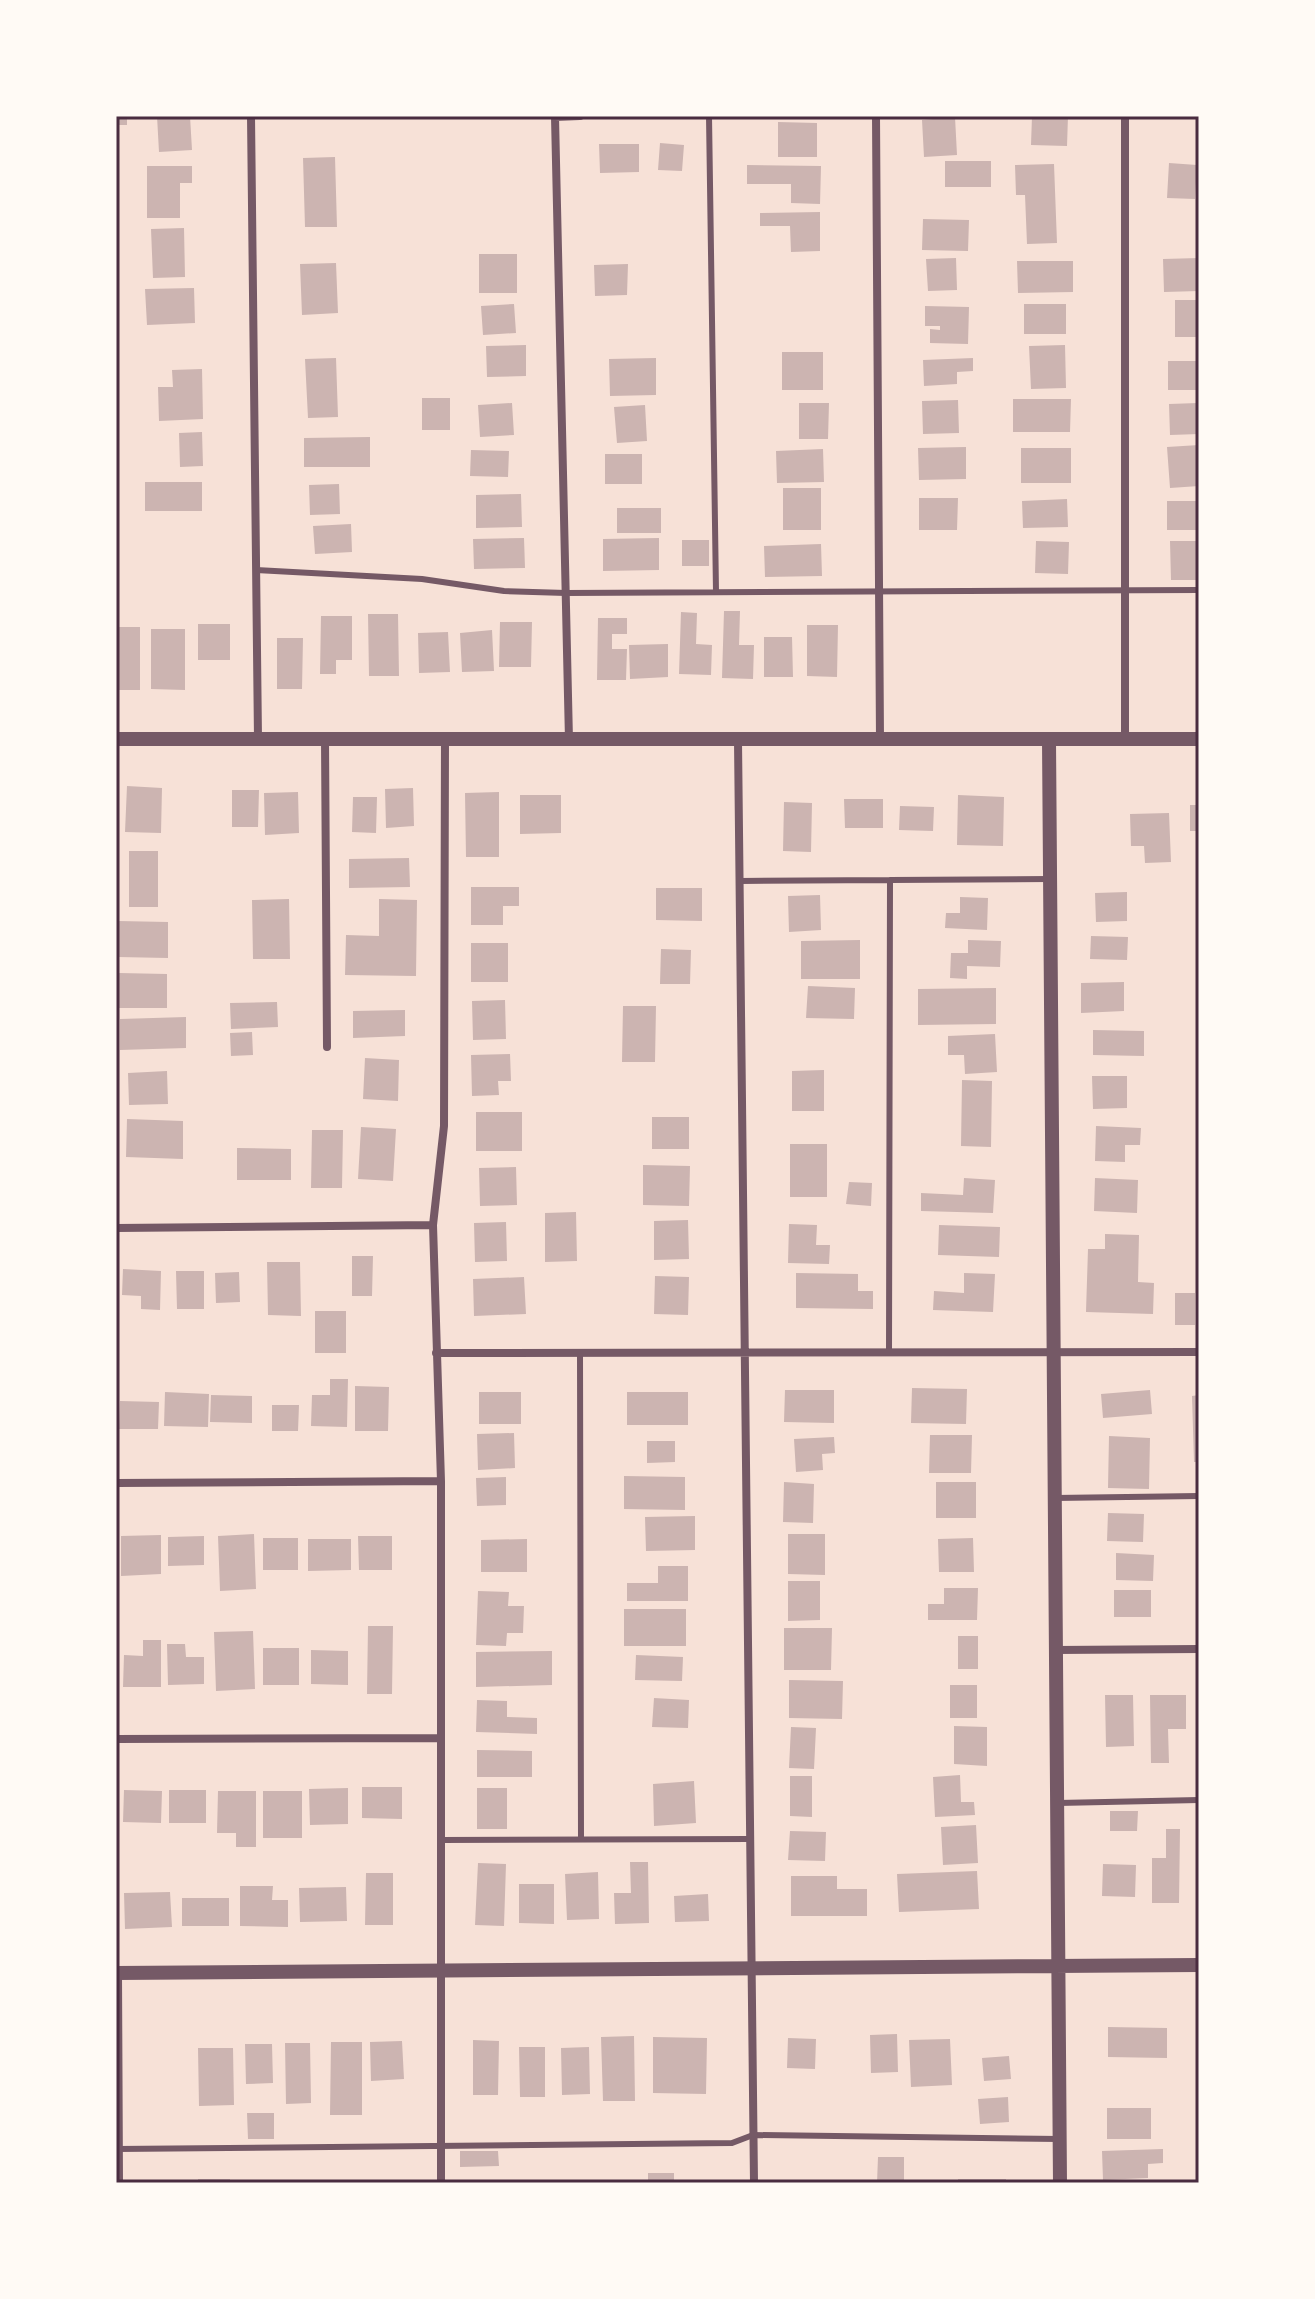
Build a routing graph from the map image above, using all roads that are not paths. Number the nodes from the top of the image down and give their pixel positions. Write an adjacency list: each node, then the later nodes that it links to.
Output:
1 (251, 116): 6 (street)
2 (580, 116): 11 (street)
3 (709, 116): 10 (lane)
4 (876, 116): 9 (street)
5 (1125, 116): 7 (street)
6 (256, 570): 11 (lane); 17 (street)
7 (1125, 590): 8 (lane); 9 (lane); 15 (street)
8 (1199, 590)
9 (879, 591): 10 (lane); 19 (street)
10 (716, 592): 11 (lane)
11 (566, 593): 18 (street)
12 (116, 739): 17 (street)
13 (325, 739): 14 (street); 17 (street); 25 (street)
14 (445, 739): 18 (street); 26 (street)
15 (1125, 739): 16 (street); 20 (street)
16 (1199, 739)
17 (258, 740)
18 (569, 740): 21 (street)
19 (880, 740): 20 (street); 21 (street)
20 (1049, 740): 22 (street)
21 (738, 741): 24 (street)
22 (1050, 879): 23 (lane); 29 (street)
23 (890, 880): 24 (lane); 28 (lane)
24 (740, 881): 33 (street)
25 (327, 1047)
26 (433, 1225): 27 (street); 31 (street)
27 (116, 1228)
28 (889, 1352): 29 (street); 33 (street)
29 (1053, 1352): 30 (street); 37 (street)
30 (1199, 1352)
31 (436, 1353): 32 (street); 34 (street)
32 (580, 1353): 33 (street); 44 (lane)
33 (745, 1353): 45 (street)
34 (441, 1481): 35 (street); 40 (street)
35 (116, 1483)
36 (1199, 1496): 37 (lane)
37 (1055, 1498): 39 (street)
38 (1199, 1649): 39 (street)
39 (1056, 1650): 43 (street)
40 (441, 1738): 41 (street); 46 (street)
41 (116, 1739)
42 (1199, 1800): 43 (lane)
43 (1058, 1803): 48 (street)
44 (581, 1839): 45 (lane); 46 (lane)
45 (750, 1839): 49 (street)
46 (441, 1840): 50 (street)
47 (1199, 1965): 48 (street)
48 (1059, 1966): 49 (street); 53 (street)
49 (751, 1969): 50 (street); 52 (street)
50 (441, 1971): 51 (street); 54 (street)
51 (117, 1973): 55 (street)
52 (753, 2135): 53 (lane); 54 (lane); 58 (street)
53 (1059, 2139): 59 (street)
54 (441, 2145): 55 (lane); 57 (street)
55 (118, 2149): 56 (street)
56 (119, 2183)
57 (441, 2183)
58 (754, 2183)
59 (1060, 2183)

